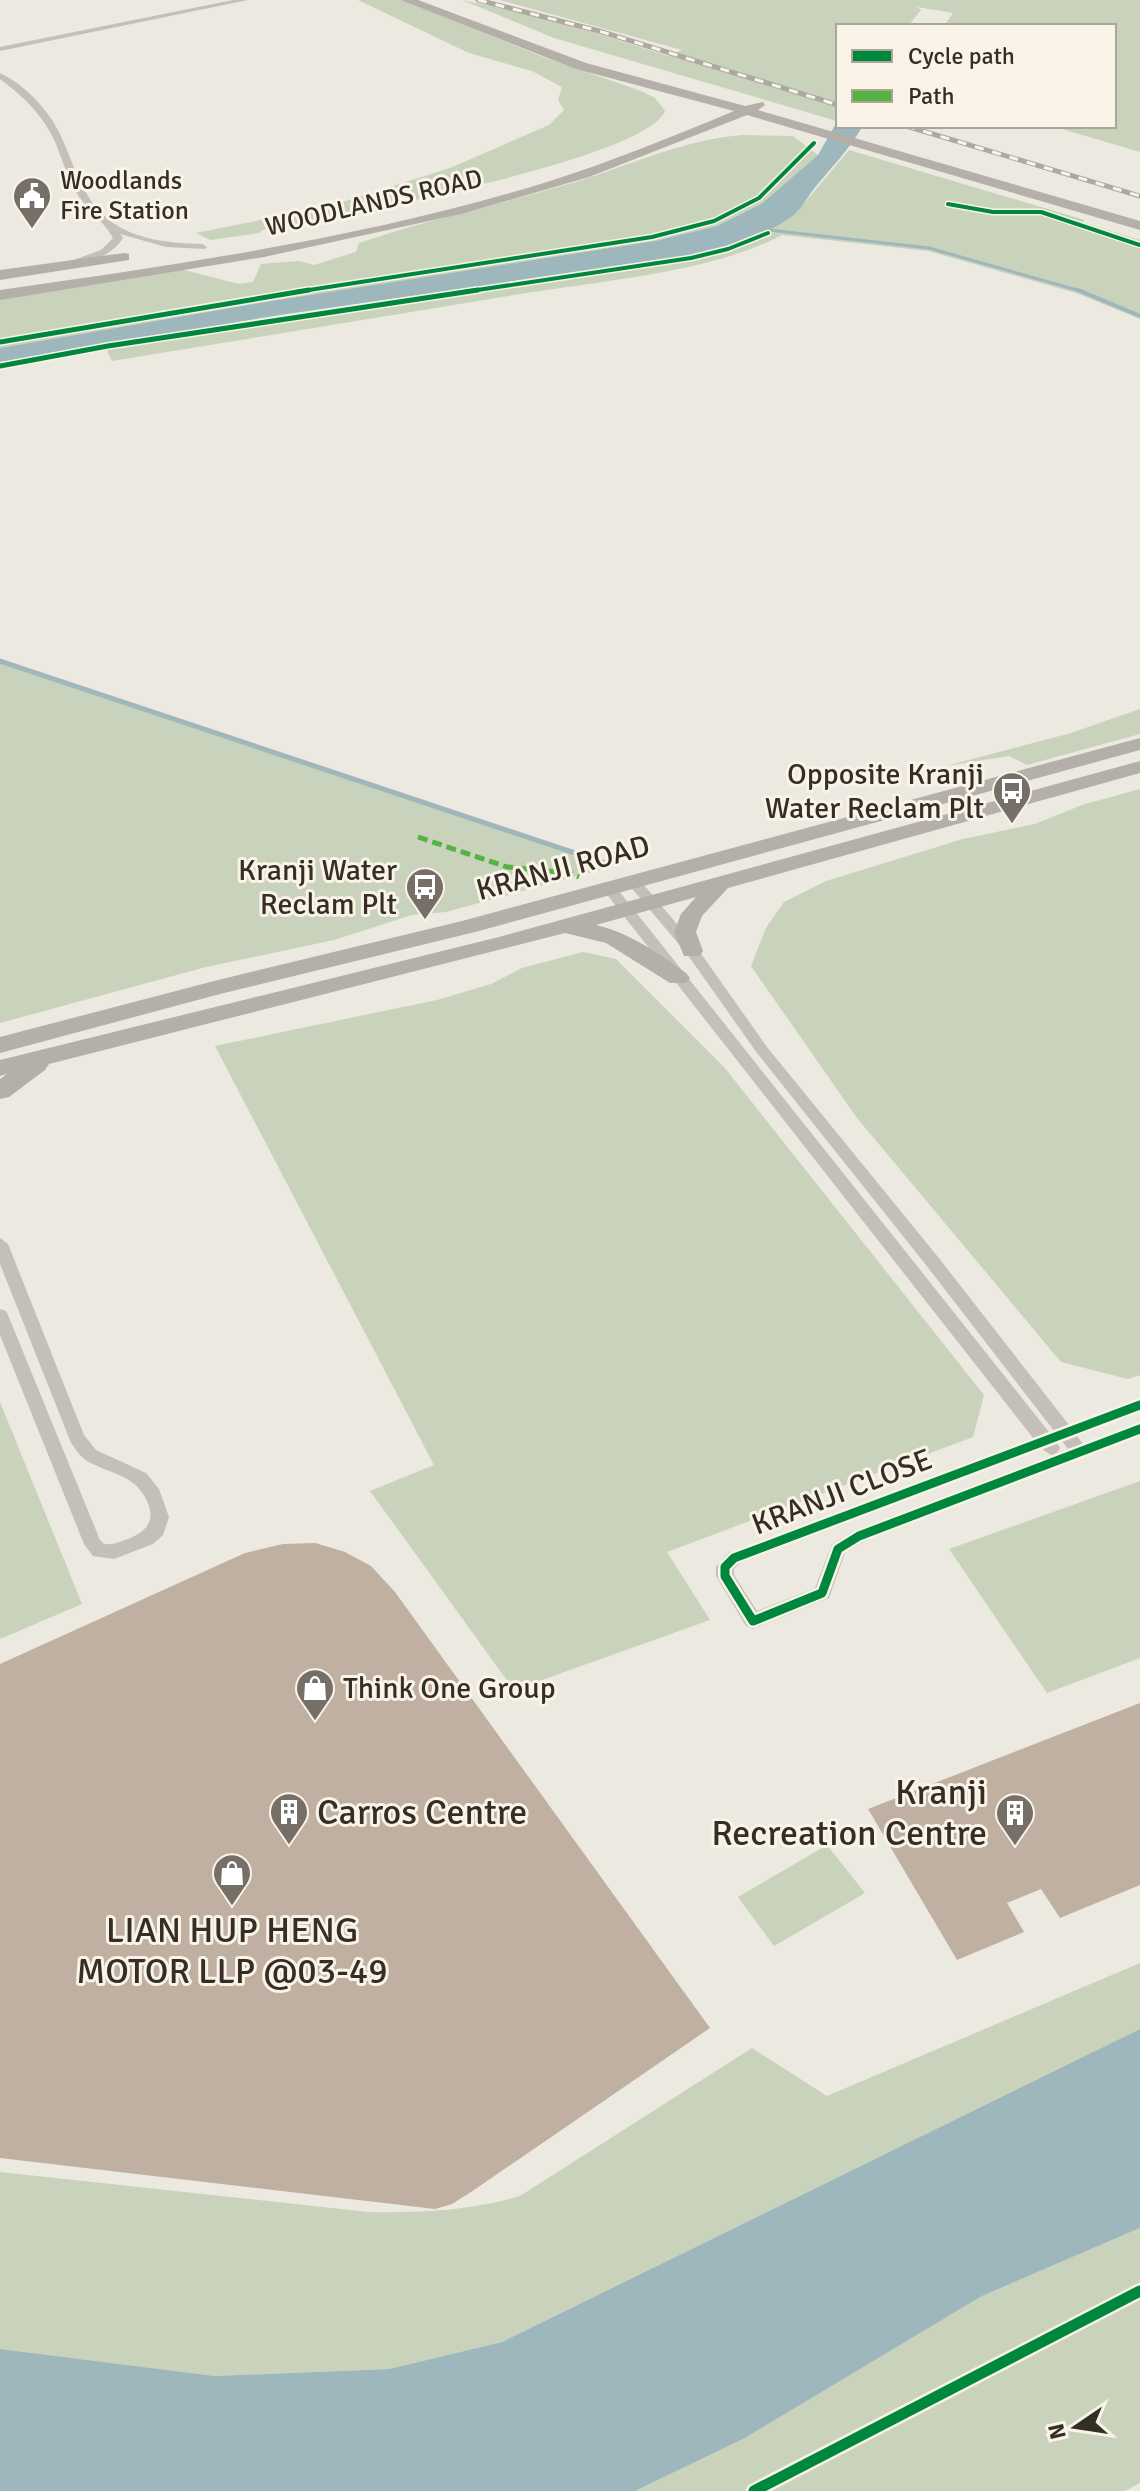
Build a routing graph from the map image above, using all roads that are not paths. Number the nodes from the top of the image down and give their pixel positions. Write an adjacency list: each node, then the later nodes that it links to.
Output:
1 (244, 0): 4 (street)
2 (407, 0): 6 (main road)
3 (442, 0): 8 (main road)
4 (0, 49)
5 (0, 75): 16 (street)
6 (636, 79): 7 (main road); 8 (main road)
7 (677, 105)
8 (743, 105): 12 (main road); 13 (main road, WOODLANDS ROAD); 14 (main road)
9 (677, 122): 13 (main road)
10 (763, 131): 12 (main road)
11 (731, 132): 13 (main road)
12 (833, 137): 14 (main road)
13 (665, 140): 18 (main road, WOODLANDS ROAD); 22 (main road, WOODLANDS ROAD)
14 (911, 155): 15 (main road); 17 (main road)
15 (1140, 214)
16 (111, 226): 18 (street); 19 (street)
17 (1140, 226)
18 (202, 247): 19 (main road, WOODLANDS ROAD)
19 (69, 265): 20 (main road, WOODLANDS ROAD)
20 (43, 269): 21 (main road, WOODLANDS ROAD); 22 (main road)
21 (0, 275)
22 (52, 287): 23 (main road, WOODLANDS ROAD)
23 (0, 295)
24 (1140, 744): 26 (main road, KRANJI ROAD)
25 (1140, 767): 27 (main road, KRANJI ROAD)
26 (634, 882): 28 (main road, KRANJI ROAD); 29 (street)
27 (720, 884): 29 (main road, KRANJI ROAD); 32 (main road)
28 (610, 889): 30 (street); 34 (main road, KRANJI ROAD)
29 (650, 903): 30 (main road, KRANJI ROAD); 32 (street)
30 (626, 909): 31 (main road, KRANJI ROAD); 33 (street)
31 (560, 927): 33 (main road); 35 (main road, KRANJI ROAD)
32 (692, 951): 44 (street)
33 (678, 978): 45 (street)
34 (218, 987): 35 (main road); 36 (main road, KRANJI ROAD)
35 (240, 1009): 37 (main road, KRANJI ROAD)
36 (0, 1045)
37 (50, 1056): 38 (main road, KRANJI ROAD); 39 (main road)
38 (0, 1068)
39 (0, 1091)
40 (0, 1244): 41 (street)
41 (0, 1315)
42 (1140, 1405): 44 (street, KRANJI CLOSE)
43 (1140, 1429): 46 (street, KRANJI CLOSE)
44 (1065, 1433): 45 (street, KRANJI CLOSE); 46 (street)
45 (1045, 1441): 47 (street); 47 (street, KRANJI CLOSE)
46 (1080, 1452): 47 (street, KRANJI CLOSE)
47 (1059, 1459)

